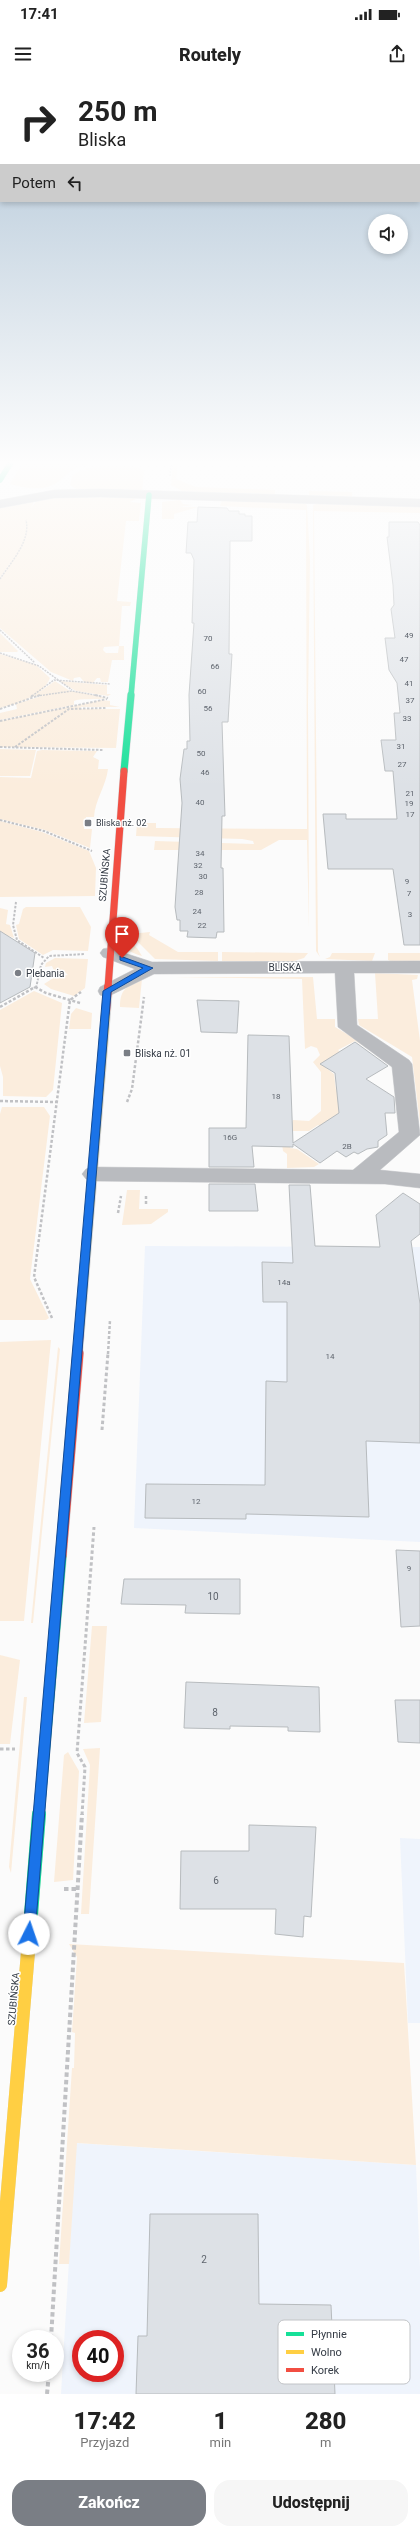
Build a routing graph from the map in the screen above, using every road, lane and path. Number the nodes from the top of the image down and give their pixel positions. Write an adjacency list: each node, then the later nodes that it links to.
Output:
1 (142, 572): 6 (street, SZUBIŃSKA)
2 (0, 630): 4 (path)
3 (0, 653): 4 (path)
4 (39, 666): 5 (path)
5 (54, 680): 6 (path); 7 (path); 9 (path)
6 (132, 681): 12 (street, SZUBIŃSKA)
7 (72, 691): 8 (path); 9 (path)
8 (108, 698): 11 (path); 13 (path)
9 (28, 699): 10 (path)
10 (0, 708)
11 (116, 708): 12 (path); 15 (path)
12 (130, 708): 16 (street, SZUBIŃSKA)
13 (0, 721)
14 (0, 747): 15 (path)
15 (15, 747): 16 (path)
16 (126, 750): 20 (street, SZUBIŃSKA)
17 (0, 820): 18 (path)
18 (93, 851)
19 (16, 902): 21 (path)
20 (100, 954): 21 (path); 23 (street, BLISKA); 27 (street, SZUBIŃSKA)
21 (44, 958): 25 (path)
22 (344, 967): 23 (street, BLISKA); 24 (street, BLISKA); 35 (street)
23 (150, 968): 27 (street, BLISKA)
24 (420, 968)
25 (35, 987): 28 (path); 29 (path)
26 (145, 988): 32 (path)
27 (107, 991): 33 (street, SZUBIŃSKA)
28 (82, 1003)
29 (0, 1007)
30 (0, 1101): 31 (path)
31 (56, 1102)
32 (125, 1106)
33 (93, 1174): 34 (street); 43 (street, SZUBIŃSKA)
34 (122, 1174): 35 (street); 37 (path)
35 (358, 1177): 36 (street)
36 (420, 1181)
37 (118, 1216)
38 (110, 1317): 39 (path)
39 (101, 1435)
40 (95, 1523): 44 (path)
41 (0, 1749): 42 (path)
42 (16, 1749)
43 (0, 2285)
44 (52, 2330)
45 (48, 2382): 46 (path)
46 (47, 2394)

